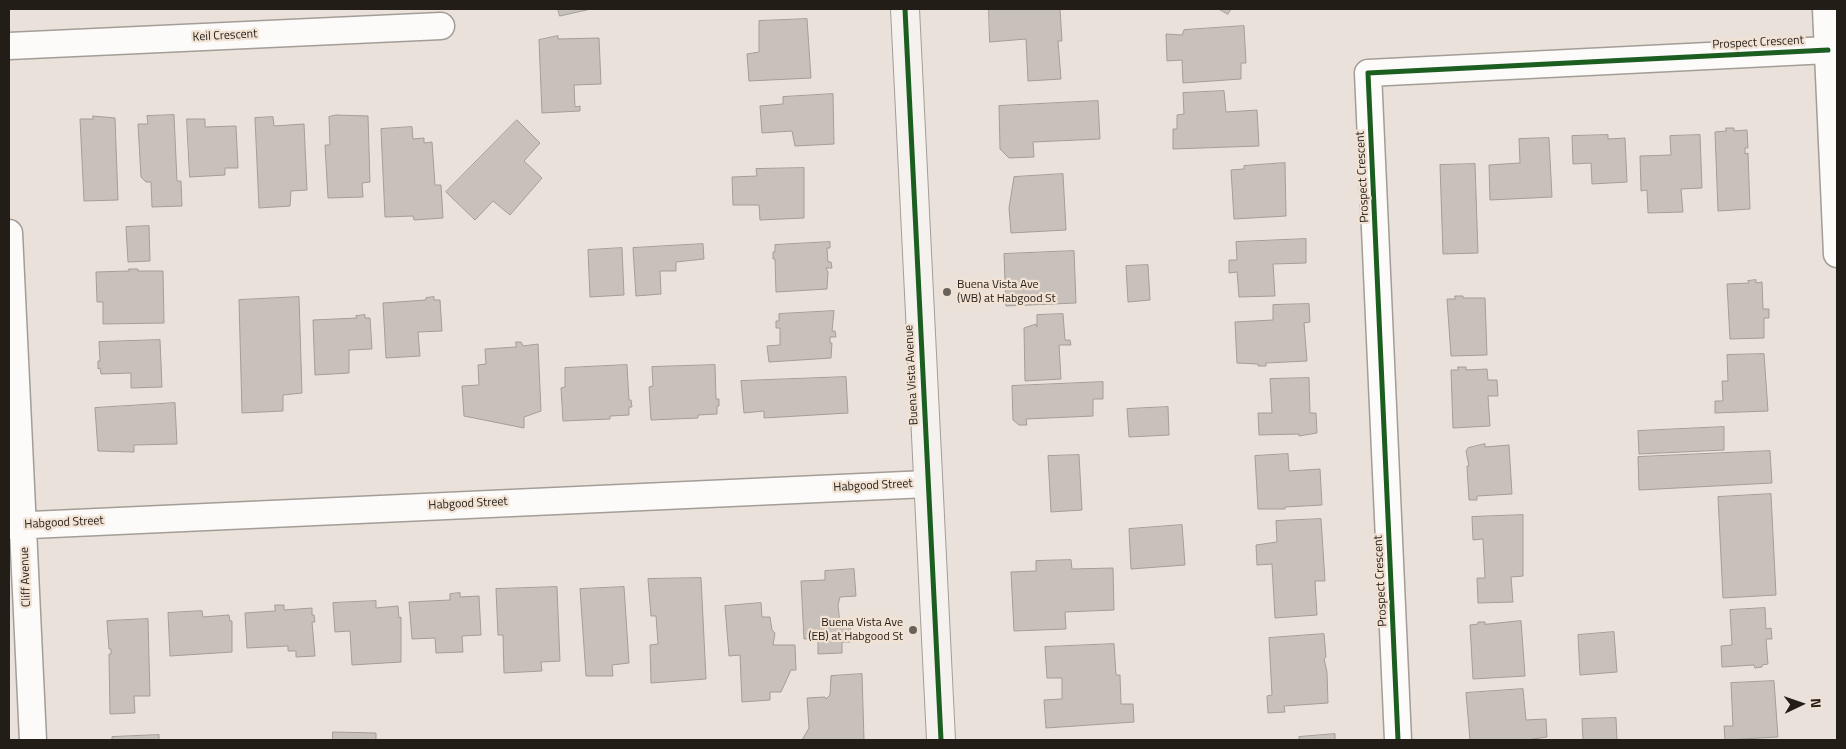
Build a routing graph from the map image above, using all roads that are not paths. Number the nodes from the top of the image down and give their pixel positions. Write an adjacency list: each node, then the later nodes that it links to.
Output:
1 (905, 9): 8 (street, Buena Vista Avenue)
2 (1826, 9): 5 (street)
3 (441, 26): 4 (street, Keil Crescent)
4 (9, 46)
5 (1828, 50): 7 (street); 12 (street, Prospect Crescent)
6 (9, 233): 9 (street, Cliff Avenue)
7 (1837, 254)
8 (928, 484): 9 (street, Habgood Street); 11 (street, Buena Vista Avenue)
9 (16, 525): 10 (street, Cliff Avenue)
10 (33, 740)
11 (941, 740)
12 (1398, 740)

